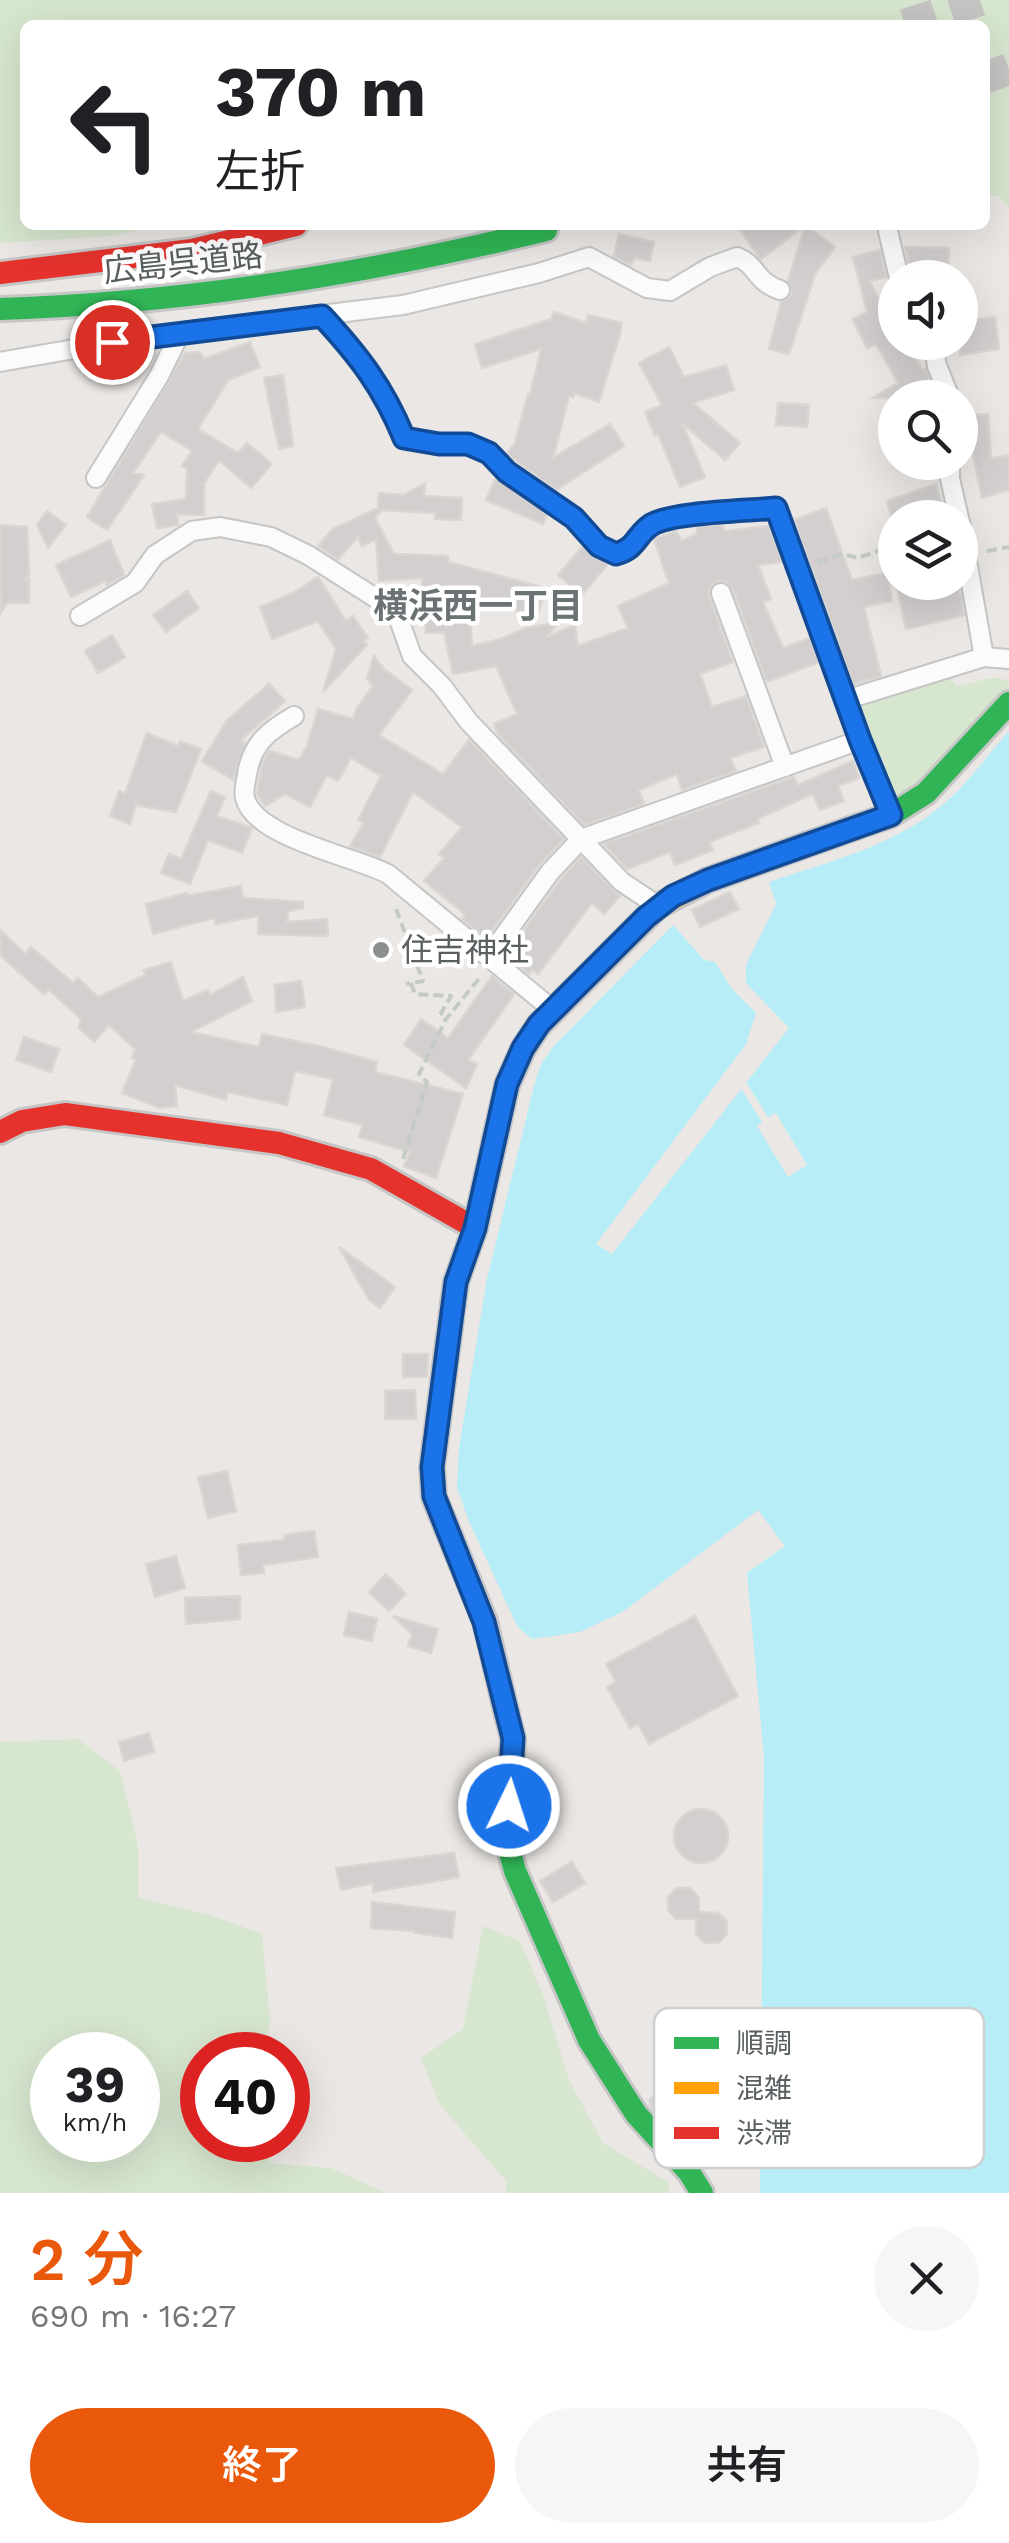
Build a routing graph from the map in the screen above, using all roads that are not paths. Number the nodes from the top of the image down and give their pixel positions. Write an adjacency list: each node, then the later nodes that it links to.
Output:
1 (275, 230): 5 (main road, 広島呉道路)
2 (546, 230): 7 (main road, 広島呉道路)
3 (888, 231): 4 (street)
4 (895, 260)
5 (0, 273)
6 (780, 290): 9 (street)
7 (160, 302): 8 (main road, 広島呉道路); 10 (main road)
8 (0, 309)
9 (322, 316): 11 (street); 19 (street)
10 (0, 322)
11 (180, 333): 12 (street); 13 (street)
12 (0, 362)
13 (96, 478)
14 (721, 594): 23 (street)
15 (975, 600): 17 (street)
16 (80, 616): 25 (street)
17 (984, 657): 18 (street); 19 (street)
18 (1009, 659)
19 (845, 700): 22 (street)
20 (1009, 703): 24 (main road)
21 (294, 716): 27 (street)
22 (860, 740): 23 (street); 24 (street)
23 (785, 767): 25 (street)
24 (891, 815): 26 (main road)
25 (581, 840): 26 (street); 27 (street)
26 (658, 906): 28 (main road)
27 (493, 957): 28 (street)
28 (553, 1010): 30 (main road)
29 (0, 1132): 30 (main road)
30 (475, 1228): 31 (main road)
31 (654, 2134)
32 (685, 2168): 33 (main road)
33 (702, 2193)

